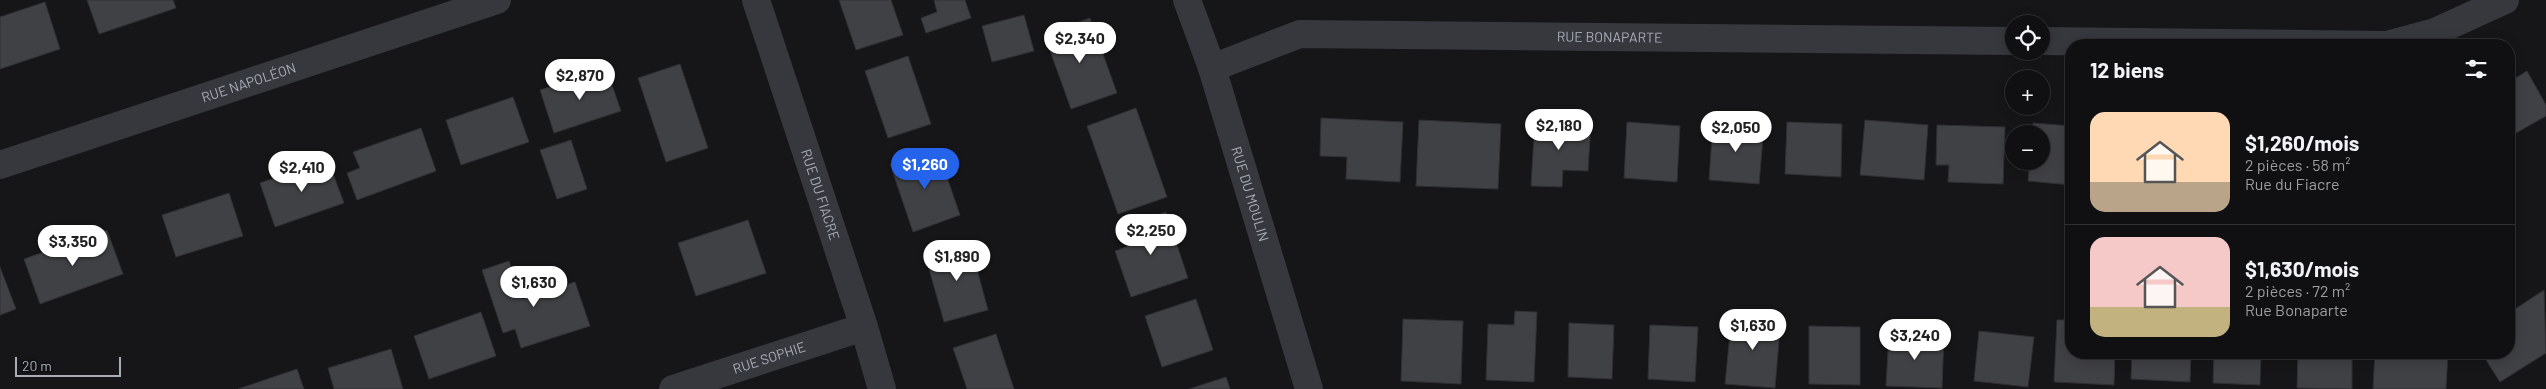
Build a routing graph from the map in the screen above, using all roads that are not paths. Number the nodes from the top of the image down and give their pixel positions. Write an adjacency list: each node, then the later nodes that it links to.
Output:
1 (497, 0): 10 (street, RUE NAPOLÉON)
2 (756, 0): 11 (street, RUE DU FIACRE)
3 (1187, 0): 9 (street, RUE DU MOULIN)
4 (2505, 0): 5 (street)
5 (2409, 39)
6 (2005, 41): 9 (street, RUE BONAPARTE)
7 (2050, 41): 8 (street)
8 (2065, 41)
9 (1212, 68): 14 (street, RUE DU MOULIN)
10 (0, 165)
11 (864, 327): 12 (street, RUE SOPHIE); 13 (street, RUE DU FIACRE)
12 (673, 389)
13 (882, 389)
14 (1309, 389)

